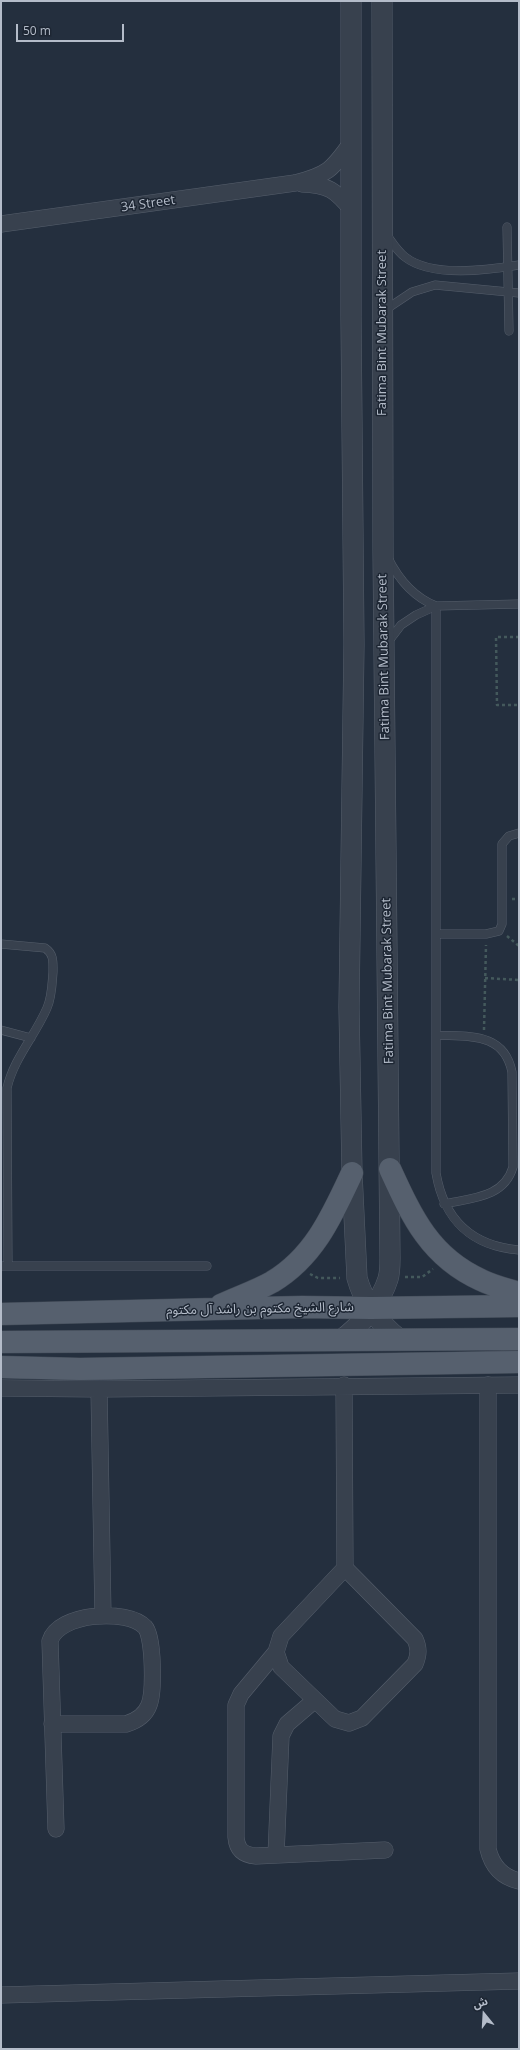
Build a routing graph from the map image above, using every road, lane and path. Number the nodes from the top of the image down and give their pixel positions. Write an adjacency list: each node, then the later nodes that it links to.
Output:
1 (351, 1): 3 (street)
2 (382, 1): 8 (street, Fatima Bint Mubarak Street)
3 (351, 143): 4 (street, 34 Street); 5 (street)
4 (295, 184): 5 (street, 34 Street); 6 (street, 34 Street)
5 (352, 210): 35 (street)
6 (1, 224)
7 (507, 227): 10 (lane)
8 (382, 229): 11 (lane); 15 (street, Fatima Bint Mubarak Street)
9 (519, 265): 10 (lane)
10 (508, 267): 11 (lane); 13 (lane)
11 (445, 270): 12 (lane)
12 (444, 285): 13 (lane); 15 (lane)
13 (508, 291): 14 (lane); 16 (lane)
14 (519, 292)
15 (382, 311): 17 (street, Fatima Bint Mubarak Street)
16 (509, 331)
17 (383, 549): 19 (lane); 21 (street, Fatima Bint Mubarak Street)
18 (519, 604): 19 (lane)
19 (436, 606): 21 (lane); 24 (lane)
20 (519, 637): 22 (path)
21 (384, 648): 34 (street, Fatima Bint Mubarak Street)
22 (519, 705)
23 (519, 833): 25 (lane)
24 (436, 934): 25 (lane); 30 (lane)
25 (486, 934): 27 (path)
26 (1, 944): 31 (lane)
27 (485, 978): 28 (path); 32 (path)
28 (519, 980)
29 (1, 1030): 31 (lane)
30 (436, 1035): 32 (lane); 36 (lane)
31 (30, 1038): 40 (lane)
32 (484, 1038): 33 (lane)
33 (516, 1141): 36 (lane)
34 (390, 1169): 39 (street, Fatima Bint Mubarak Street); 44 (main road)
35 (352, 1174): 38 (street); 49 (main road)
36 (444, 1204): 37 (lane)
37 (519, 1250)
38 (356, 1255): 39 (street); 43 (street)
39 (390, 1258): 48 (street, Fatima Bint Mubarak Street)
40 (4, 1266): 41 (lane)
41 (207, 1266)
42 (318, 1278): 43 (path)
43 (357, 1278): 48 (street)
44 (519, 1293)
45 (447, 1306): 46 (main road, شارع الشيخ مكتوم بن راشد آل مكتوم); 48 (main road, شارع الشيخ مكتوم بن راشد آل مكتوم); 55 (main road)
46 (519, 1306)
47 (302, 1307): 48 (main road, شارع الشيخ مكتوم بن راشد آل مكتوم); 49 (main road, شارع الشيخ مكتوم بن راشد آل مكتوم); 51 (main road)
48 (371, 1308): 53 (street, Fatima Bint Mubarak Street); 54 (street)
49 (210, 1310): 50 (main road, شارع الشيخ مكتوم بن راشد آل مكتوم)
50 (1, 1314)
51 (270, 1339): 53 (main road); 56 (main road)
52 (519, 1339): 55 (main road)
53 (341, 1340): 54 (main road)
54 (399, 1340): 55 (main road)
55 (458, 1340)
56 (1, 1342)
57 (519, 1362): 58 (main road)
58 (1, 1367)
59 (488, 1385): 60 (street); 61 (street); 72 (street)
60 (519, 1385)
61 (344, 1386): 63 (street); 64 (street)
62 (1, 1388): 63 (street)
63 (100, 1389): 65 (street)
64 (345, 1568): 66 (street); 67 (street)
65 (103, 1616): 68 (street); 68 (street)
66 (276, 1652): 67 (street); 71 (street)
67 (315, 1700): 71 (street)
68 (52, 1724): 69 (street)
69 (56, 1830)
70 (385, 1850): 71 (street)
71 (276, 1855)
72 (519, 1881)
73 (519, 1981): 74 (street)
74 (1, 1995)

